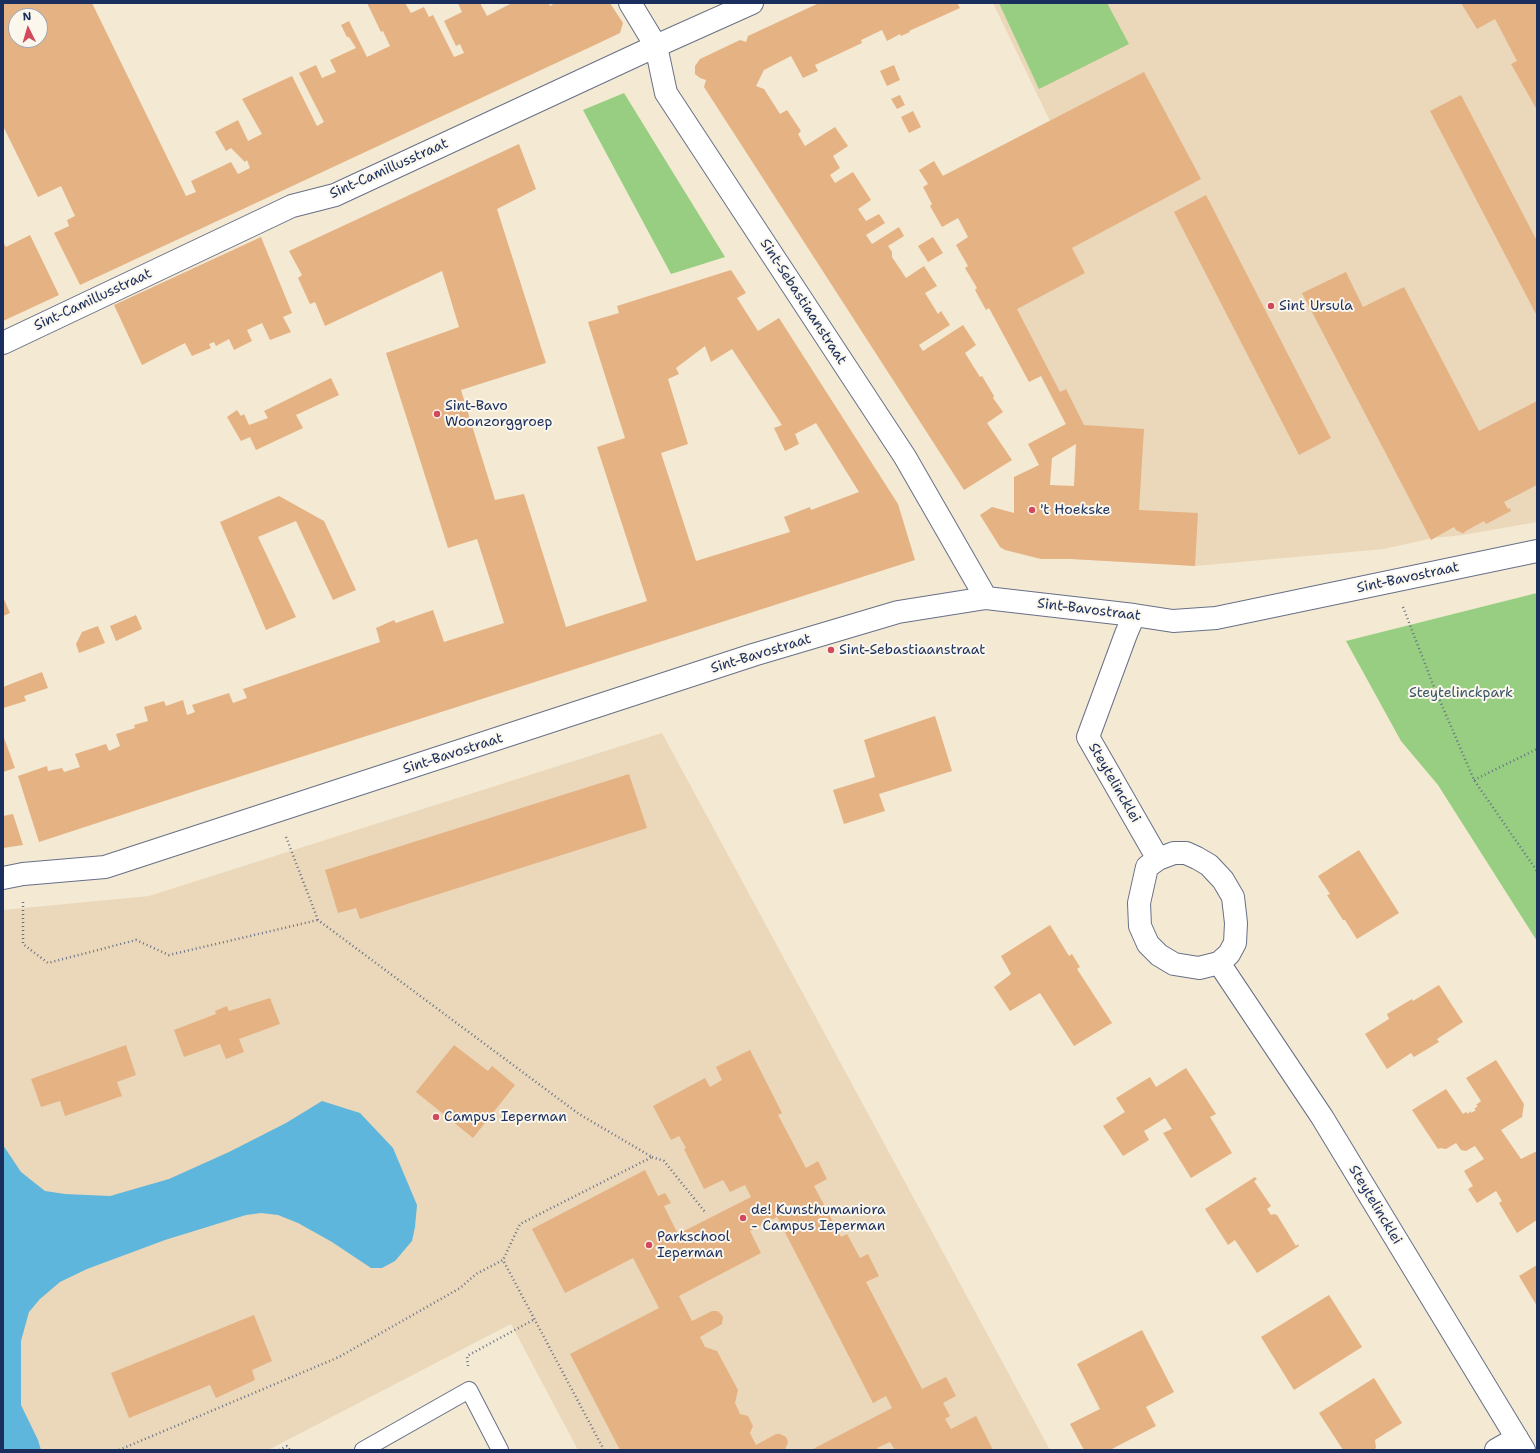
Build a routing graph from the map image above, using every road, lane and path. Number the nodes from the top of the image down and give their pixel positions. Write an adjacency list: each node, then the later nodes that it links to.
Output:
1 (630, 3): 3 (street, Sint-Sebastiaanstraat)
2 (752, 3): 3 (street, Sint-Camillusstraat)
3 (656, 46): 4 (street, Sint-Camillusstraat); 7 (street, Sint-Sebastiaanstraat)
4 (3, 343)
5 (1537, 550): 6 (street, Sint-Bavostraat)
6 (1393, 582): 8 (street, Sint-Bavostraat); 10 (path)
7 (986, 598): 8 (street, Sint-Bavostraat); 11 (street, Sint-Bavostraat)
8 (1134, 615): 12 (street, Steytelincklei)
9 (1537, 749): 10 (path)
10 (1474, 780): 13 (path)
11 (276, 812): 14 (street, Sint-Bavostraat); 15 (path)
12 (1158, 859): 16 (street); 16 (street)
13 (1537, 871)
14 (13, 876): 15 (path)
15 (318, 920): 17 (path)
16 (1219, 963): 22 (street, Steytelincklei)
17 (652, 1157): 18 (path); 19 (path)
18 (705, 1212)
19 (503, 1260): 20 (path); 23 (path)
20 (535, 1319): 21 (path); 28 (path)
21 (469, 1390): 26 (lane); 27 (lane)
22 (1521, 1444): 29 (street)
23 (119, 1450)
24 (280, 1450): 25 (path)
25 (290, 1450)
26 (362, 1450)
27 (500, 1450)
28 (604, 1450)
29 (1496, 1450)

